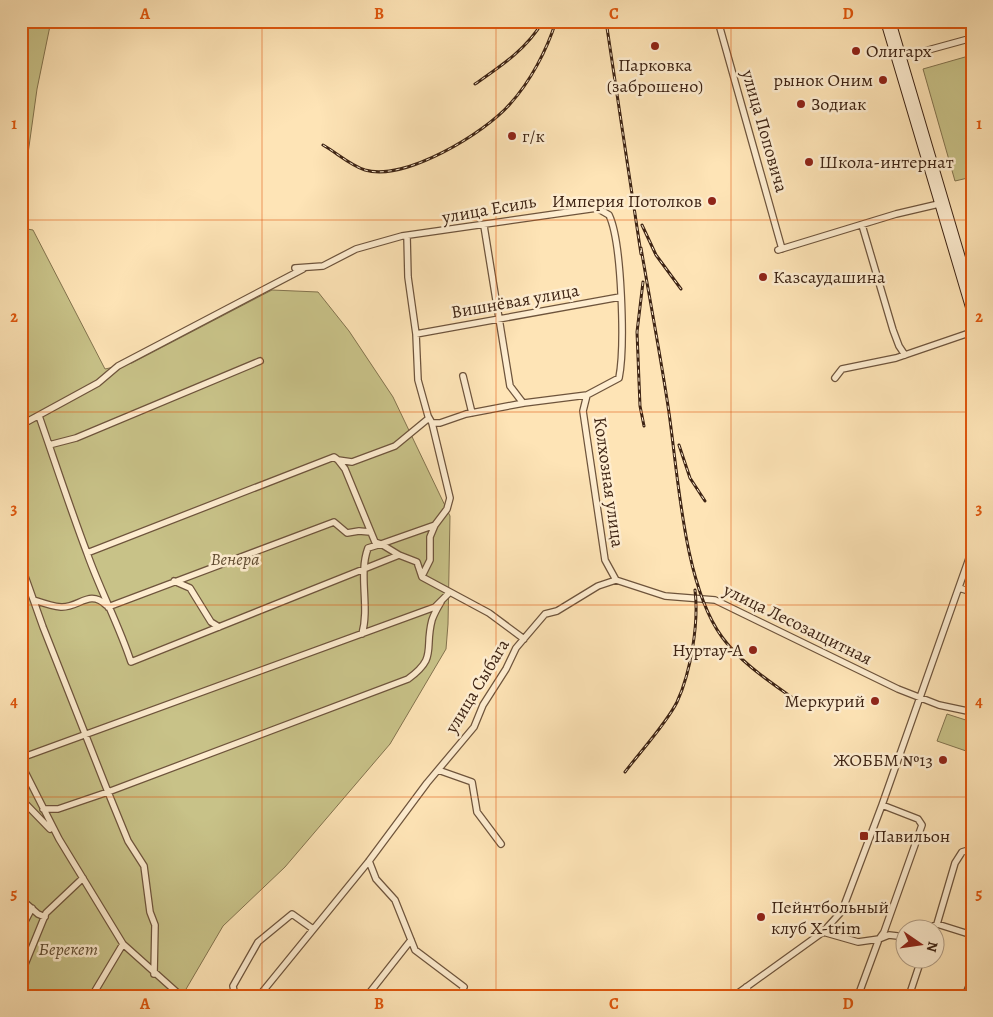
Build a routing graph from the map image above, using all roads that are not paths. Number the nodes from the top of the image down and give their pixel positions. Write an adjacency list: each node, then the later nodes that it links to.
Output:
1 (718, 21): 7 (street, улица Поповича)
2 (885, 21): 5 (main road)
3 (891, 21): 5 (main road)
4 (972, 38): 5 (street)
5 (899, 58): 6 (main road)
6 (942, 204): 7 (street); 12 (main road); 14 (main road)
7 (862, 225): 18 (street)
8 (484, 226): 9 (street, улица Есиль); 13 (street, улица Есиль); 15 (street)
9 (407, 236): 11 (street, улица Есиль); 17 (street)
10 (295, 268): 11 (street, улица Есиль)
11 (304, 268): 25 (street)
12 (972, 295)
13 (620, 297): 15 (street, Вишнёвая улица); 22 (street)
14 (972, 314)
15 (499, 319): 17 (street, Вишнёвая улица); 23 (street)
16 (972, 332): 18 (street)
17 (416, 334): 26 (street)
18 (905, 355): 21 (street)
19 (260, 361): 28 (street)
20 (463, 376): 24 (street)
21 (835, 378)
22 (587, 395): 23 (street); 39 (street, Колхозная улица)
23 (523, 403): 24 (street)
24 (472, 413): 26 (street)
25 (39, 416): 27 (street); 28 (street)
26 (431, 420): 29 (street); 30 (street)
27 (21, 425)
28 (49, 445): 34 (street)
29 (338, 460): 31 (street); 34 (street)
30 (435, 525): 32 (street); 38 (street)
31 (370, 532): 32 (street); 40 (street)
32 (381, 544): 35 (street); 37 (street)
33 (972, 550): 41 (street)
34 (87, 553): 46 (street)
35 (399, 555): 37 (street); 38 (street)
36 (21, 565): 44 (street)
37 (365, 570): 47 (street); 48 (street)
38 (422, 577): 43 (street)
39 (616, 580): 49 (street, улица Сыбага); 50 (street, улица Лесозащитная)
40 (174, 582): 46 (street); 47 (street)
41 (959, 588): 42 (street); 50 (street)
42 (972, 592)
43 (449, 593): 45 (street); 49 (street)
44 (34, 600): 46 (street); 52 (street)
45 (441, 602): 48 (street); 56 (street)
46 (108, 606): 47 (street)
47 (219, 626)
48 (362, 634): 52 (street)
49 (524, 639): 55 (street, улица Сыбага)
50 (919, 697): 51 (street, улица Лесозащитная); 58 (street)
51 (972, 712)
52 (86, 734): 53 (street); 56 (street)
53 (21, 758)
54 (21, 764): 59 (street)
55 (438, 770): 61 (street); 63 (street, улица Сыбага)
56 (108, 792): 59 (street); 80 (street)
57 (21, 799): 60 (street)
58 (882, 806): 72 (street); 75 (street)
59 (43, 809): 60 (street)
60 (57, 836): 64 (street)
61 (501, 844)
62 (972, 848): 68 (street)
63 (369, 860): 71 (street, улица Сыбага); 76 (street)
64 (83, 878): 67 (street); 77 (street)
65 (21, 899): 66 (street)
66 (32, 908): 67 (street); 70 (street)
67 (45, 917): 79 (street)
68 (938, 920)
69 (946, 927): 73 (street)
70 (21, 929)
71 (313, 929): 85 (street); 86 (street, улица Сыбага)
72 (823, 932): 75 (street); 82 (street)
73 (972, 935)
74 (896, 936): 75 (street)
75 (879, 939): 91 (street)
76 (411, 940): 87 (street); 88 (street)
77 (123, 944): 80 (street); 83 (street)
78 (917, 970): 92 (street)
79 (21, 974)
80 (154, 974): 84 (street)
81 (972, 979): 93 (street)
82 (746, 987): 89 (street); 90 (street)
83 (92, 996)
84 (181, 996)
85 (235, 996)
86 (259, 996)
87 (367, 996)
88 (459, 996)
89 (734, 996)
90 (752, 996)
91 (858, 996)
92 (909, 996)
93 (965, 996)

